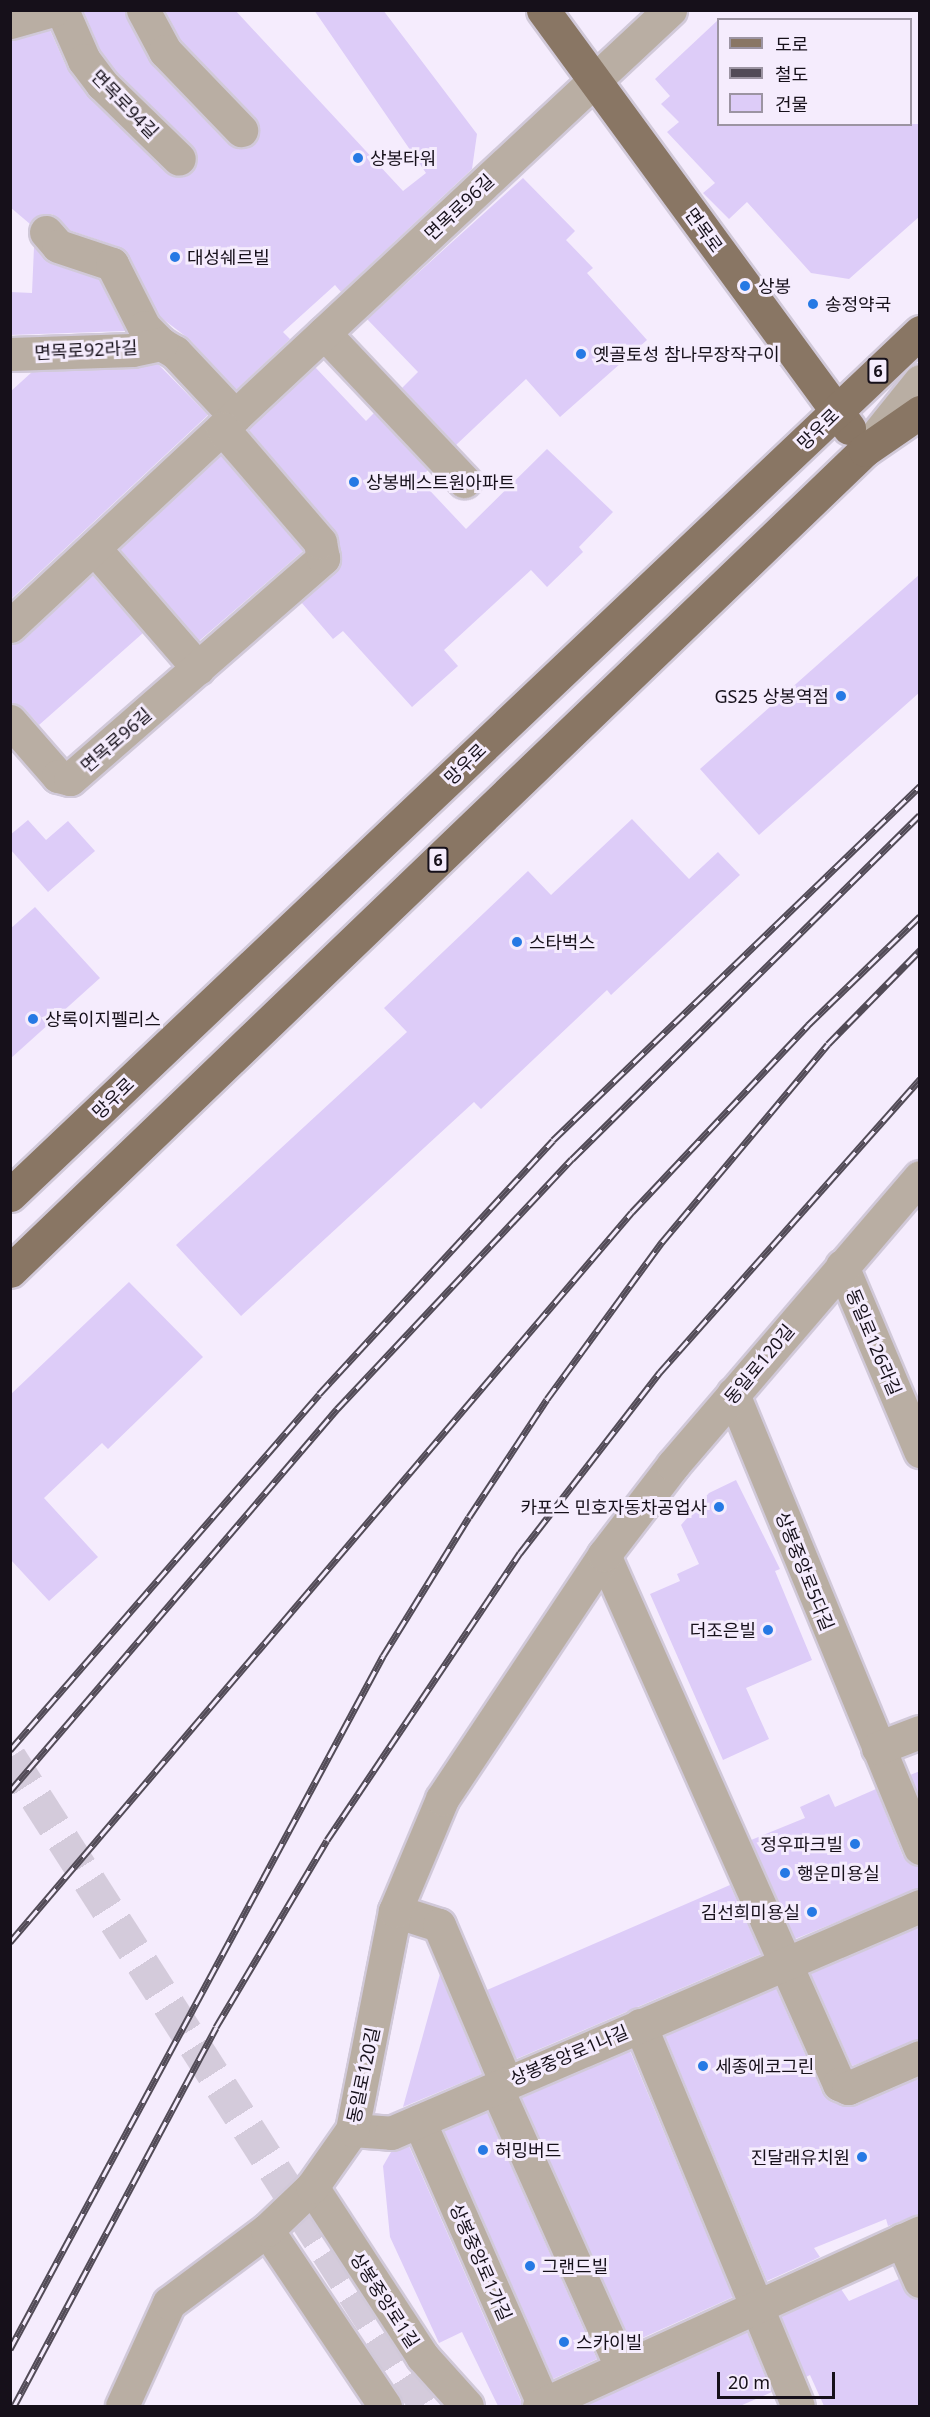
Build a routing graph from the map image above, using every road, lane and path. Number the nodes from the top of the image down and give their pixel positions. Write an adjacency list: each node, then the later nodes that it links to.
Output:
1 (53, 10): 6 (street)
2 (62, 10): 9 (street, 면목로94길)
3 (143, 10): 8 (street)
4 (543, 10): 7 (main road, 면목로)
5 (670, 10): 7 (street, 면목로96길)
6 (10, 22)
7 (594, 81): 12 (street, 면목로96길); 16 (main road, 면목로)
8 (241, 130)
9 (179, 159)
10 (46, 232): 13 (street)
11 (920, 332): 16 (main road, 망우로 / 6)
12 (324, 333): 18 (street, 면목로96길); 20 (street)
13 (161, 344): 14 (street, 면목로92라길); 18 (street)
14 (10, 354)
15 (920, 381): 19 (street)
16 (837, 411): 19 (main road, 면목로); 26 (main road, 망우로 / 6)
17 (920, 412): 19 (main road, 6)
18 (228, 422): 21 (street, 면목로96길); 23 (street, 면목로96길)
19 (865, 450): 28 (main road, 6)
20 (464, 481)
21 (94, 548): 22 (street, 면목로96길); 23 (street)
22 (10, 626)
23 (198, 668): 24 (street, 면목로96길)
24 (10, 721)
25 (920, 1178): 27 (street, 동일로120길)
26 (10, 1195)
27 (842, 1266): 29 (street, 동일로120길); 30 (street, 동일로126라길)
28 (10, 1271)
29 (732, 1394): 31 (street, 동일로120길); 33 (street, 상봉중앙로5다길)
30 (920, 1451)
31 (604, 1555): 36 (street, 동일로120길); 37 (street)
32 (920, 1731): 33 (street)
33 (878, 1748): 34 (street, 상봉중앙로5다길)
34 (920, 1848)
35 (920, 1906): 37 (street, 상봉중앙로1나길)
36 (395, 1911): 40 (street); 42 (street, 동일로120길)
37 (784, 1962): 38 (street, 상봉중앙로1나길); 39 (street)
38 (640, 2025): 40 (street, 상봉중앙로1나길); 47 (street)
39 (920, 2056)
40 (501, 2085): 41 (street, 상봉중앙로1나길); 48 (street)
41 (419, 2121): 42 (street, 상봉중앙로1나길); 49 (street, 상봉중앙로1가길)
42 (352, 2130): 43 (street, 동일로120길)
43 (312, 2187): 44 (street, 동일로120길); 52 (street, 상봉중앙로1길)
44 (267, 2230): 50 (street, 동일로120길); 51 (street)
45 (911, 2236): 46 (street, 상봉중앙로1가길); 47 (street, 상봉중앙로1가길)
46 (920, 2281)
47 (754, 2307): 48 (street, 상봉중앙로1가길); 53 (street)
48 (621, 2366): 49 (street, 상봉중앙로1가길)
49 (541, 2405)
50 (122, 2406)
51 (385, 2406)
52 (459, 2406)
53 (798, 2406)

